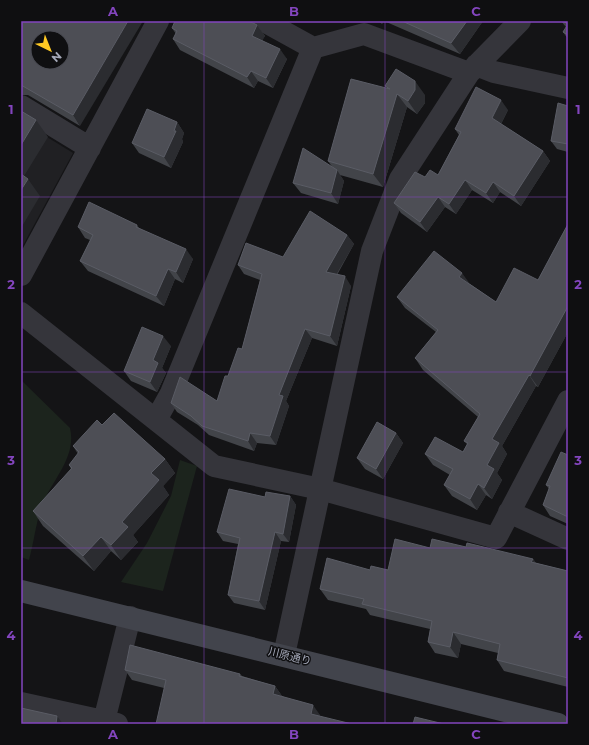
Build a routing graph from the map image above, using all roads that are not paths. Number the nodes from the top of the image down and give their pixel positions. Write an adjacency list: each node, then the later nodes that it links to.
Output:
1 (158, 21): 8 (street)
2 (264, 21): 4 (street)
3 (520, 21): 5 (street)
4 (313, 48): 5 (street); 12 (street)
5 (473, 69): 6 (street); 13 (street)
6 (568, 88)
7 (21, 106): 8 (street)
8 (90, 148): 9 (street)
9 (21, 275)
10 (21, 313): 12 (street)
11 (568, 401): 14 (street)
12 (156, 420): 13 (street)
13 (320, 489): 14 (street); 18 (street)
14 (509, 512): 15 (street)
15 (568, 539)
16 (21, 590): 17 (street, 川原通り)
17 (130, 617): 18 (street, 川原通り); 20 (street)
18 (284, 655): 21 (street, 川原通り)
19 (21, 703): 20 (street)
20 (111, 723)
21 (558, 724)

